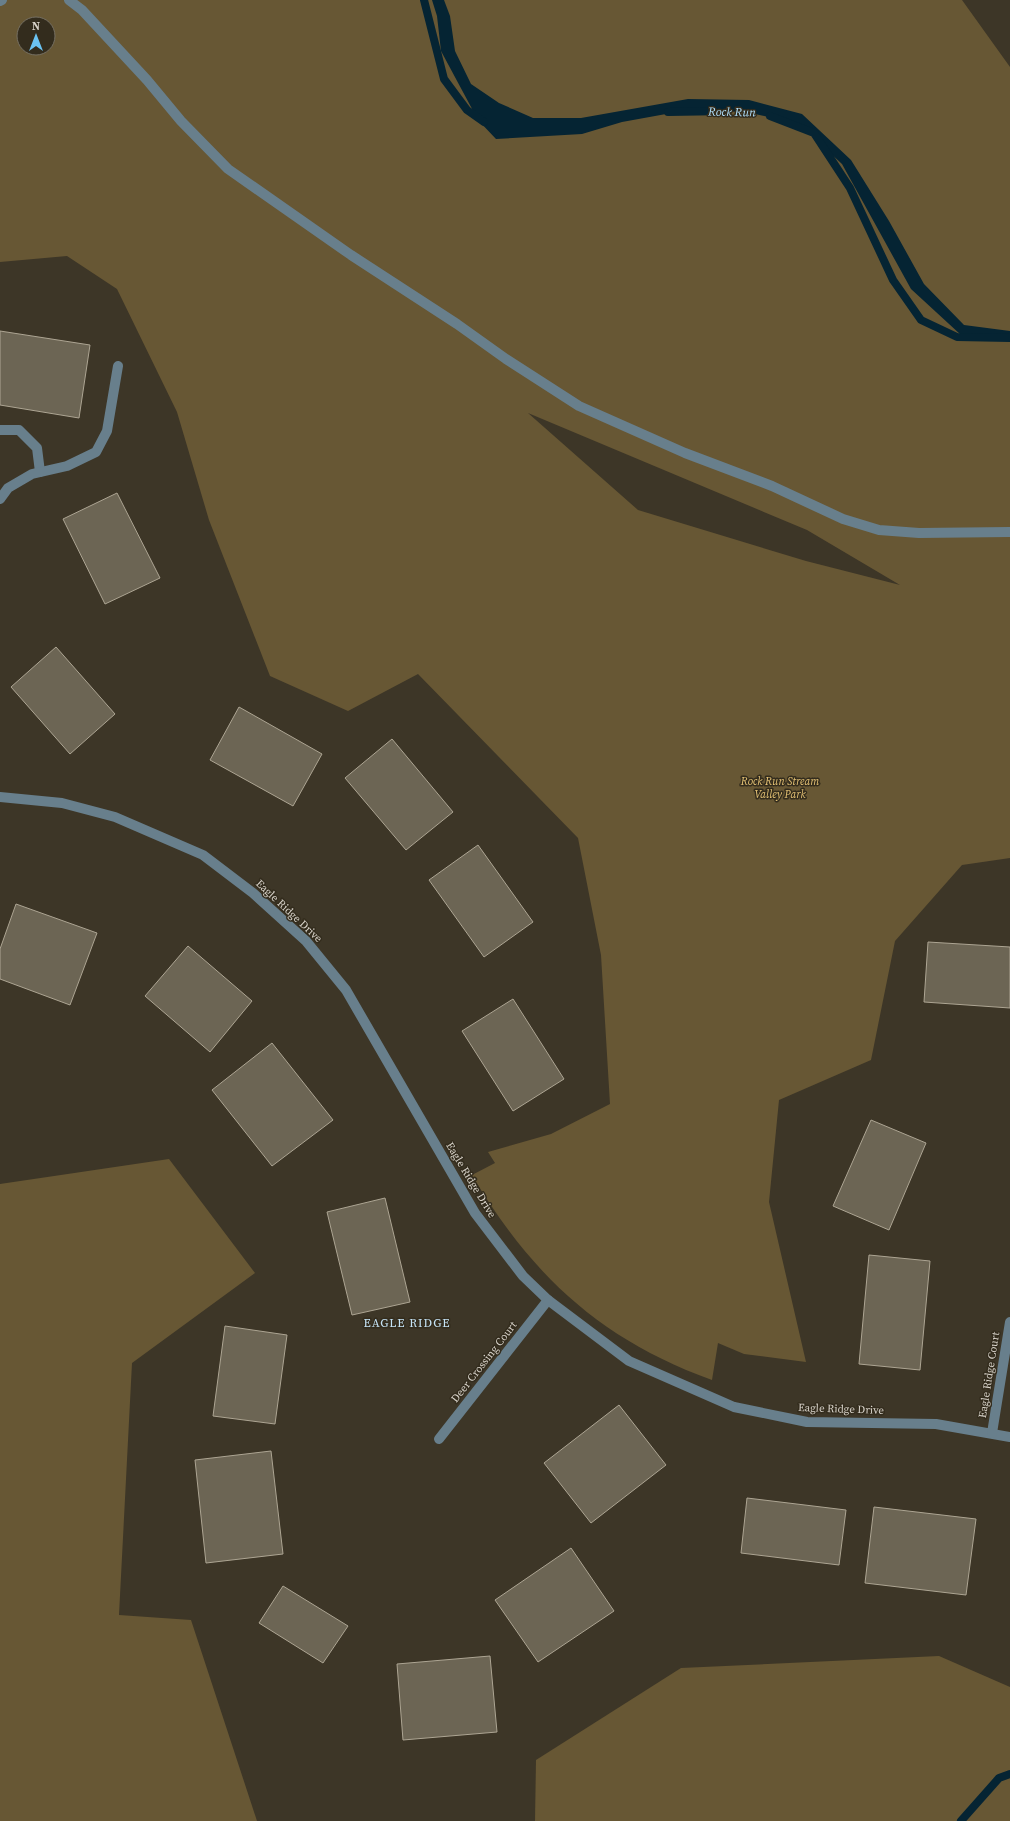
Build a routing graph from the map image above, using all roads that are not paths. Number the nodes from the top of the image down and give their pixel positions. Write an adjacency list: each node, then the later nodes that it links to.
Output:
1 (69, 0): 7 (street)
2 (118, 366): 4 (street)
3 (0, 430): 4 (street)
4 (40, 472): 5 (street)
5 (4, 486): 6 (street)
6 (0, 500)
7 (1010, 532)
8 (0, 797): 9 (street, Eagle Ridge Drive)
9 (548, 1300): 11 (street, Eagle Ridge Drive); 13 (street, Deer Crossing Court)
10 (1010, 1322): 11 (street, Eagle Ridge Court)
11 (992, 1433): 12 (street, Eagle Ridge Drive)
12 (1010, 1437)
13 (439, 1440)

